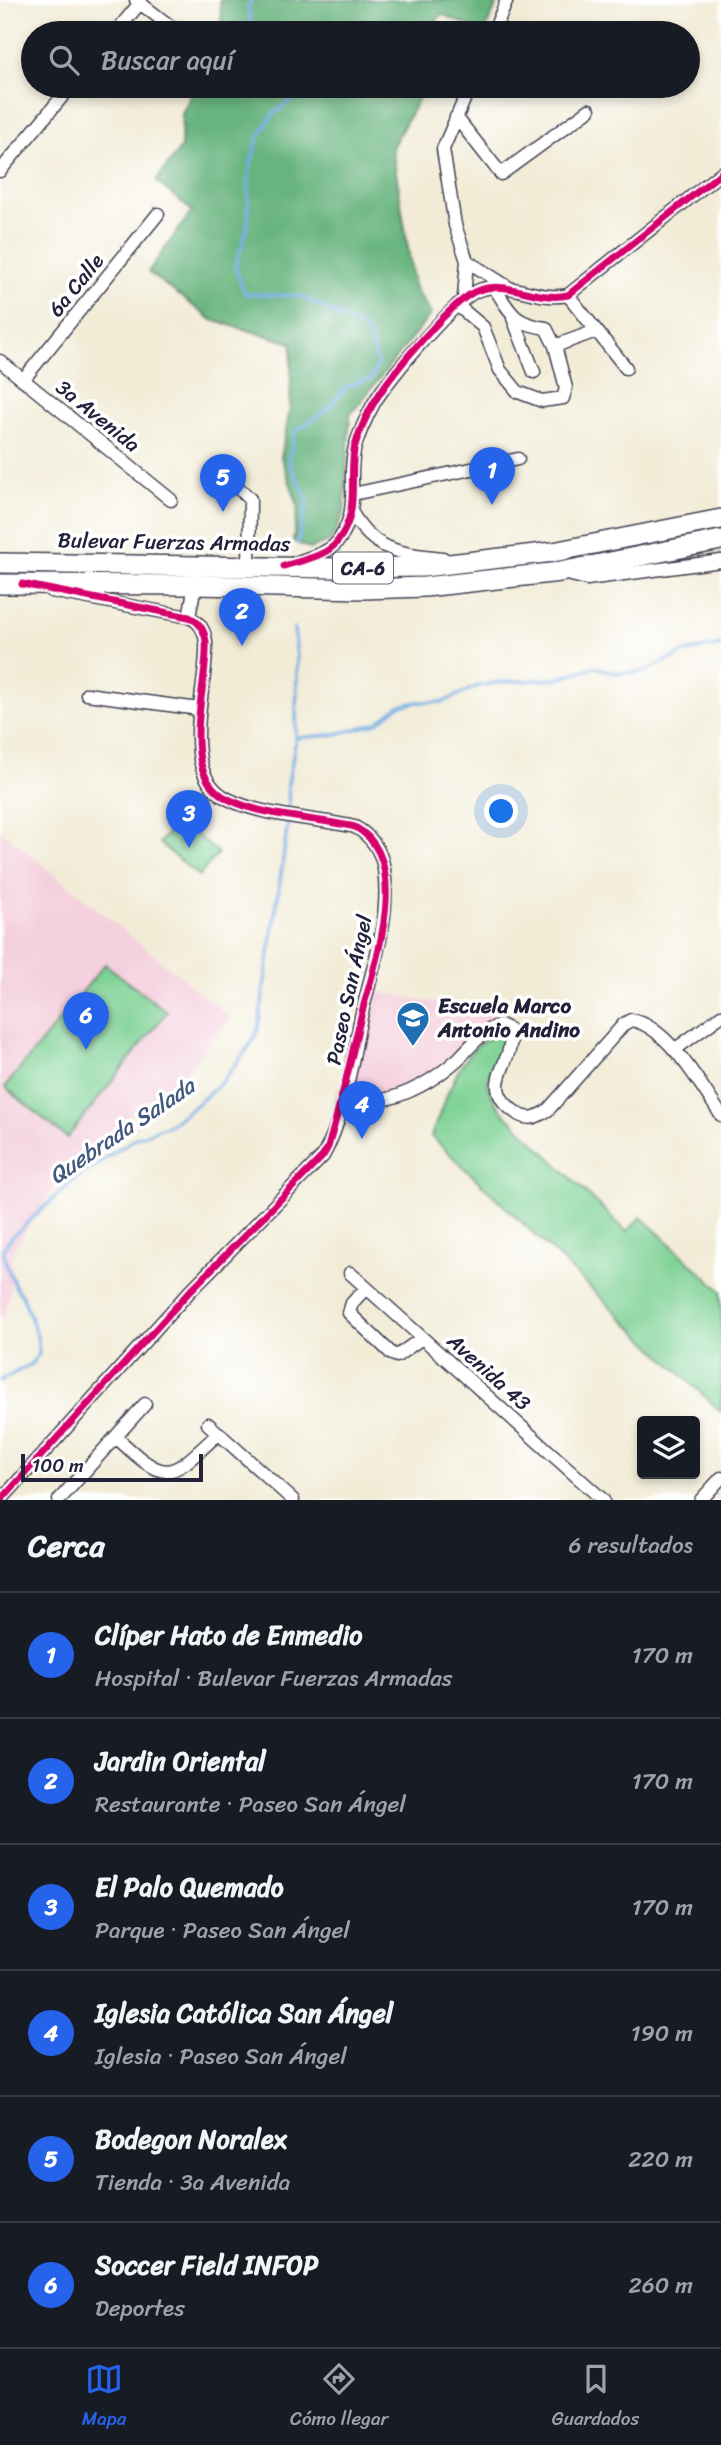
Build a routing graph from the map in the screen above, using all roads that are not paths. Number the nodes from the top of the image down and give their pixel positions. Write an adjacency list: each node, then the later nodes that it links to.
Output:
1 (508, 0): 5 (street)
2 (138, 2): 3 (street); 4 (street)
3 (124, 21)
4 (163, 21)
5 (498, 21)
6 (61, 98): 10 (street)
7 (465, 98): 9 (street)
8 (589, 110): 9 (street)
9 (456, 117): 13 (street)
10 (0, 171)
11 (721, 173): 16 (street)
12 (158, 214): 24 (street, 6a Calle)
13 (467, 261): 15 (street); 17 (street)
14 (494, 287): 15 (street); 17 (street); 18 (street)
15 (510, 288): 16 (street)
16 (568, 295): 19 (street)
17 (461, 301): 20 (street); 27 (street)
18 (513, 318): 20 (street); 23 (street)
19 (596, 331): 20 (street); 22 (street)
20 (555, 346)
21 (0, 361): 24 (street, 3a Avenida)
22 (626, 368)
23 (534, 372)
24 (23, 380): 28 (street, 3a Avenida)
25 (518, 459): 27 (street)
26 (232, 482): 35 (street)
27 (353, 494): 29 (street)
28 (171, 500)
29 (352, 513): 32 (street); 36 (street)
30 (721, 519): 32 (highway, Bulevar Fuerzas Armadas / CA-6)
31 (721, 540): 37 (highway, Bulevar Fuerzas Armadas / CA-6)
32 (477, 561): 36 (highway, Bulevar Fuerzas Armadas / CA-6)
33 (721, 561): 37 (street)
34 (0, 563): 35 (highway, Bulevar Fuerzas Armadas / CA-6)
35 (249, 566): 36 (highway, Bulevar Fuerzas Armadas / CA-6)
36 (284, 566)
37 (560, 572): 40 (highway, Bulevar Fuerzas Armadas / CA-6)
38 (0, 584): 39 (highway, Bulevar Fuerzas Armadas / CA-6)
39 (22, 584): 40 (highway, Bulevar Fuerzas Armadas / CA-6); 41 (street)
40 (195, 585): 41 (street)
41 (189, 617): 43 (street, Paseo San Ángel)
42 (87, 694): 43 (street)
43 (199, 709): 46 (street, Paseo San Ángel)
44 (721, 1016): 45 (street)
45 (674, 1050): 46 (street); 47 (street)
46 (344, 1096): 56 (street, Paseo San Ángel)
47 (721, 1115)
48 (350, 1273): 49 (street, Avenida 43)
49 (366, 1288): 50 (street, Avenida 43); 50 (street)
50 (422, 1338): 59 (street, Avenida 43)
51 (145, 1404): 54 (street)
52 (208, 1424): 53 (street)
53 (219, 1433): 54 (street); 58 (street)
54 (116, 1437): 57 (street)
55 (721, 1478): 60 (street)
56 (1, 1500)
57 (59, 1500)
58 (293, 1500)
59 (603, 1500)
60 (701, 1500)

